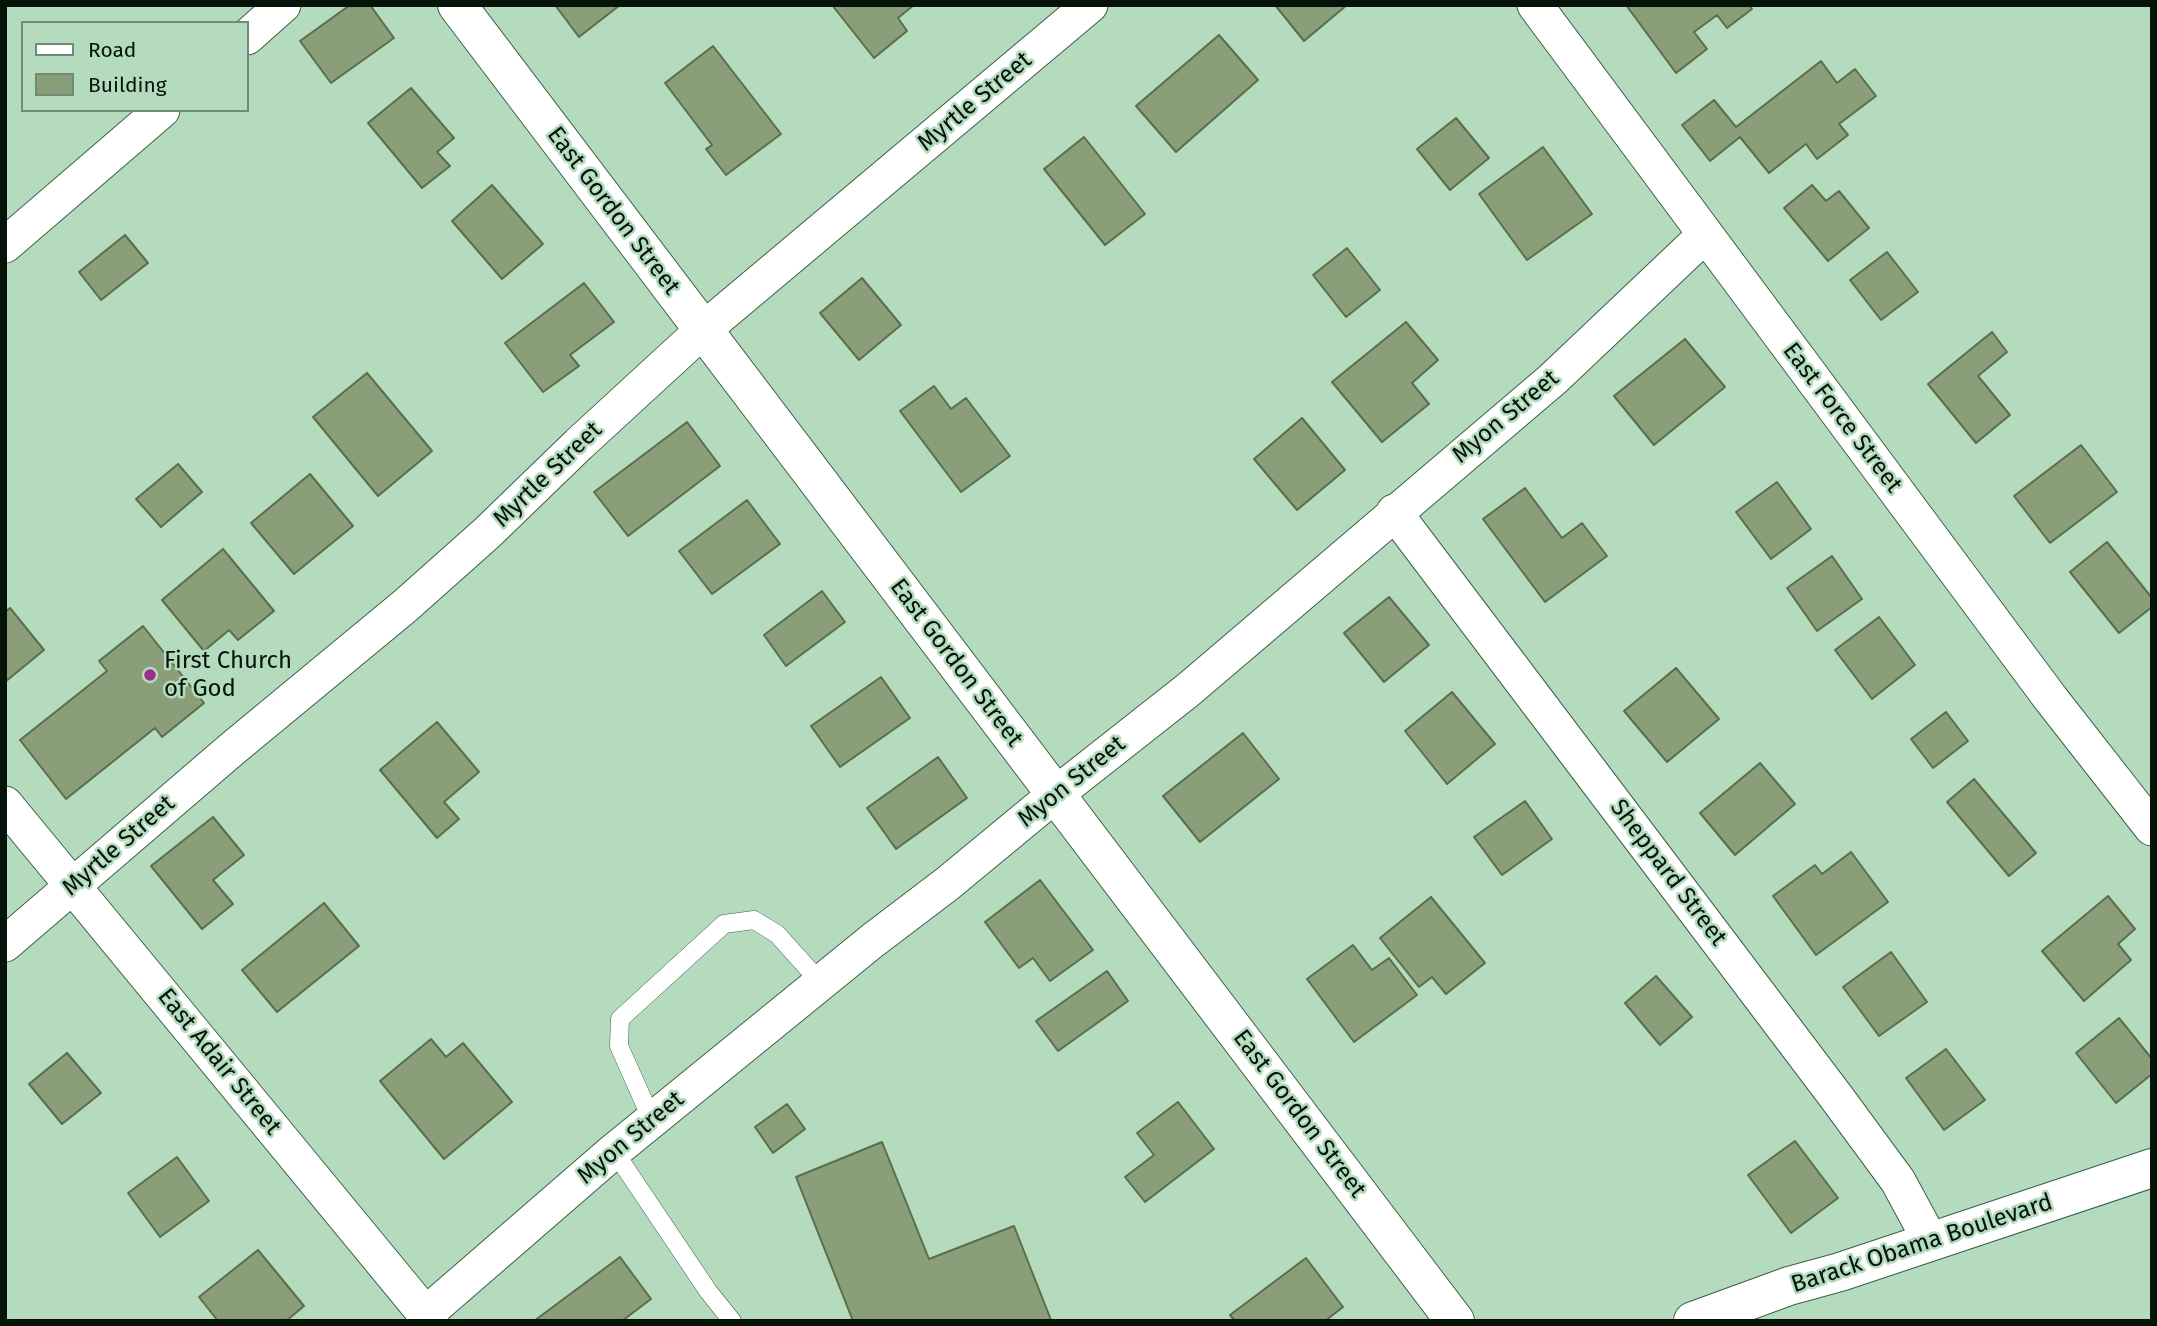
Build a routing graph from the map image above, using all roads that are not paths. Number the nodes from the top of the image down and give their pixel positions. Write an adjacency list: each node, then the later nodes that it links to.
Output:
1 (283, 5): 5 (street)
2 (457, 5): 9 (street, East Gordon Street)
3 (1090, 5): 9 (street, Myrtle Street)
4 (1535, 5): 7 (street, East Force Street)
5 (248, 36)
6 (160, 112): 8 (street)
7 (1706, 235): 10 (street, Myon Street); 13 (street, East Force Street)
8 (5, 246)
9 (703, 330): 11 (street, East Gordon Street); 14 (street, Myrtle Street)
10 (1394, 512): 11 (street, Myon Street); 20 (street, Sheppard Street)
11 (1056, 794): 16 (street, Myon Street); 23 (street, East Gordon Street)
12 (5, 804): 14 (street, East Adair Street)
13 (2152, 828)
14 (74, 885): 15 (street, Myrtle Street); 21 (street, East Adair Street)
15 (5, 944)
16 (821, 983): 17 (street, Myon Street); 17 (lane)
17 (652, 1120): 18 (street, Myon Street)
18 (614, 1151): 21 (street, Myon Street); 22 (lane)
19 (2152, 1168): 20 (street, Barack Obama Boulevard)
20 (1931, 1242): 24 (street, Barack Obama Boulevard)
21 (429, 1317)
22 (732, 1321)
23 (1454, 1321)
24 (1693, 1321)

